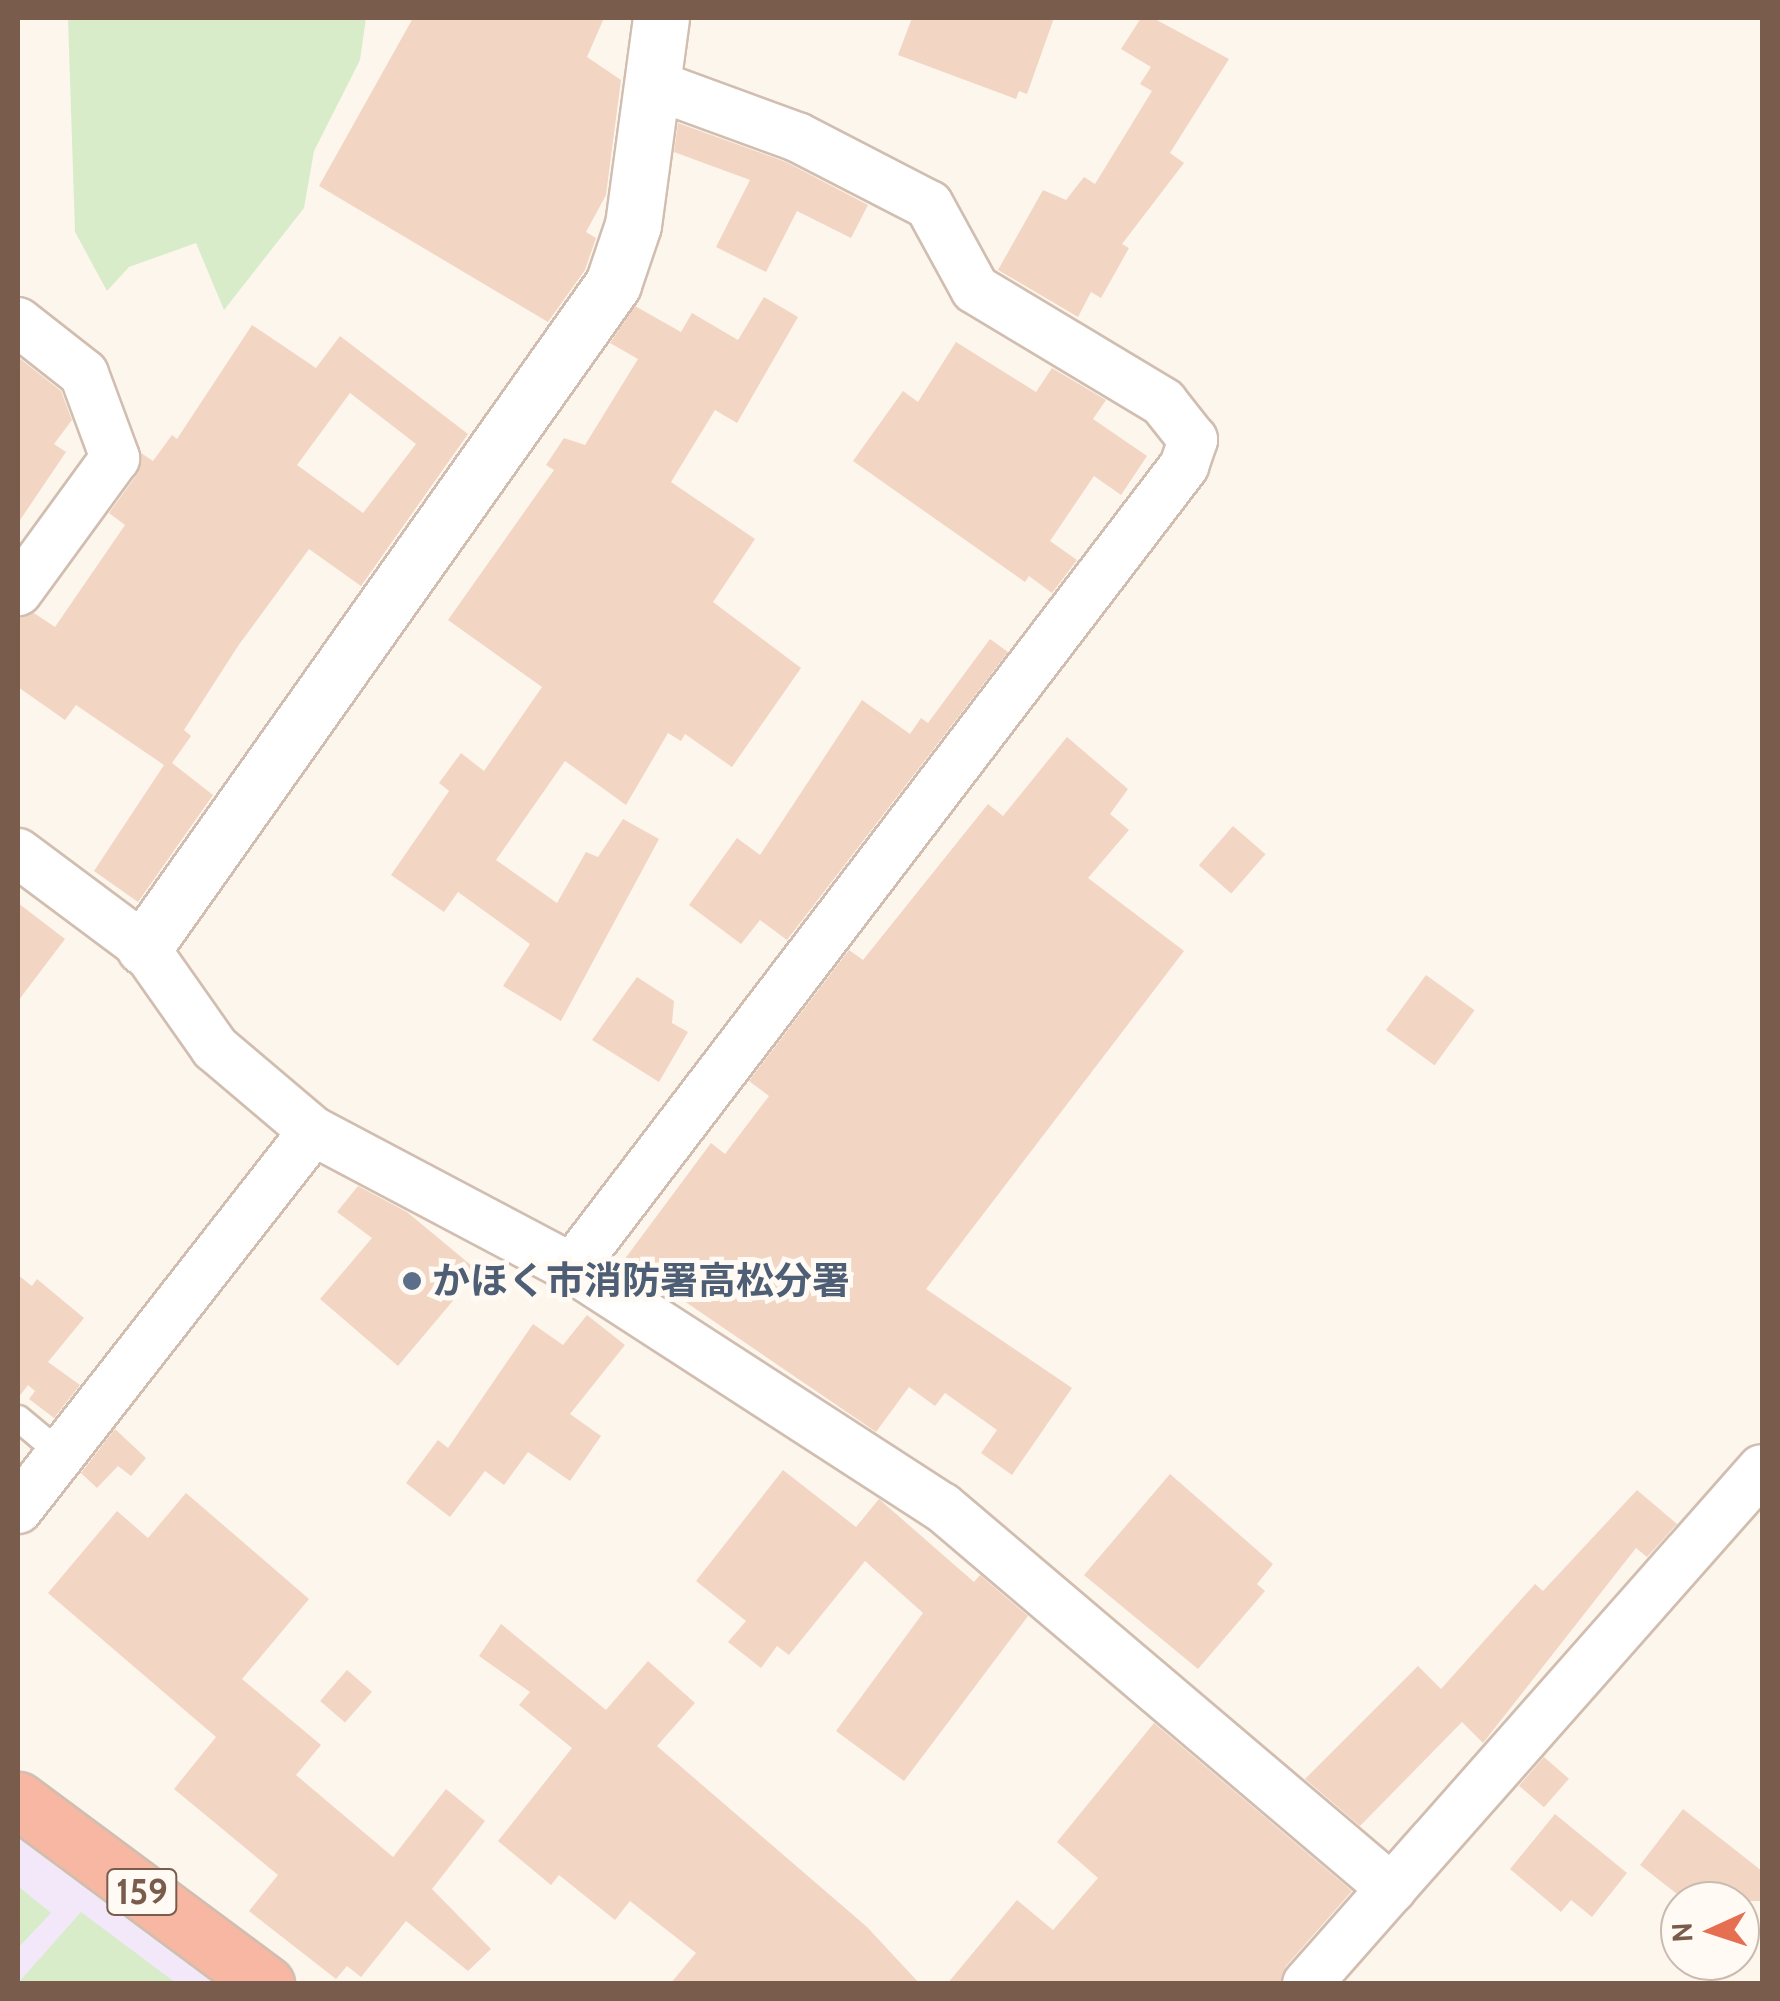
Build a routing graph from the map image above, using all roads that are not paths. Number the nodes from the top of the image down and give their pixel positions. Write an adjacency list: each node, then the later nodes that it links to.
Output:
1 (661, 18): 2 (street)
2 (654, 85): 6 (street); 8 (street)
3 (18, 322): 4 (street)
4 (18, 591)
5 (18, 853): 6 (street)
6 (144, 947): 7 (street)
7 (313, 1132): 8 (street); 10 (street)
8 (572, 1268): 14 (street)
9 (18, 1418): 10 (lane)
10 (60, 1454): 12 (street)
11 (1762, 1470): 14 (street)
12 (18, 1509)
13 (18, 1800): 15 (highway, 159)
14 (1392, 1889): 16 (street)
15 (266, 1984)
16 (1307, 1984)

